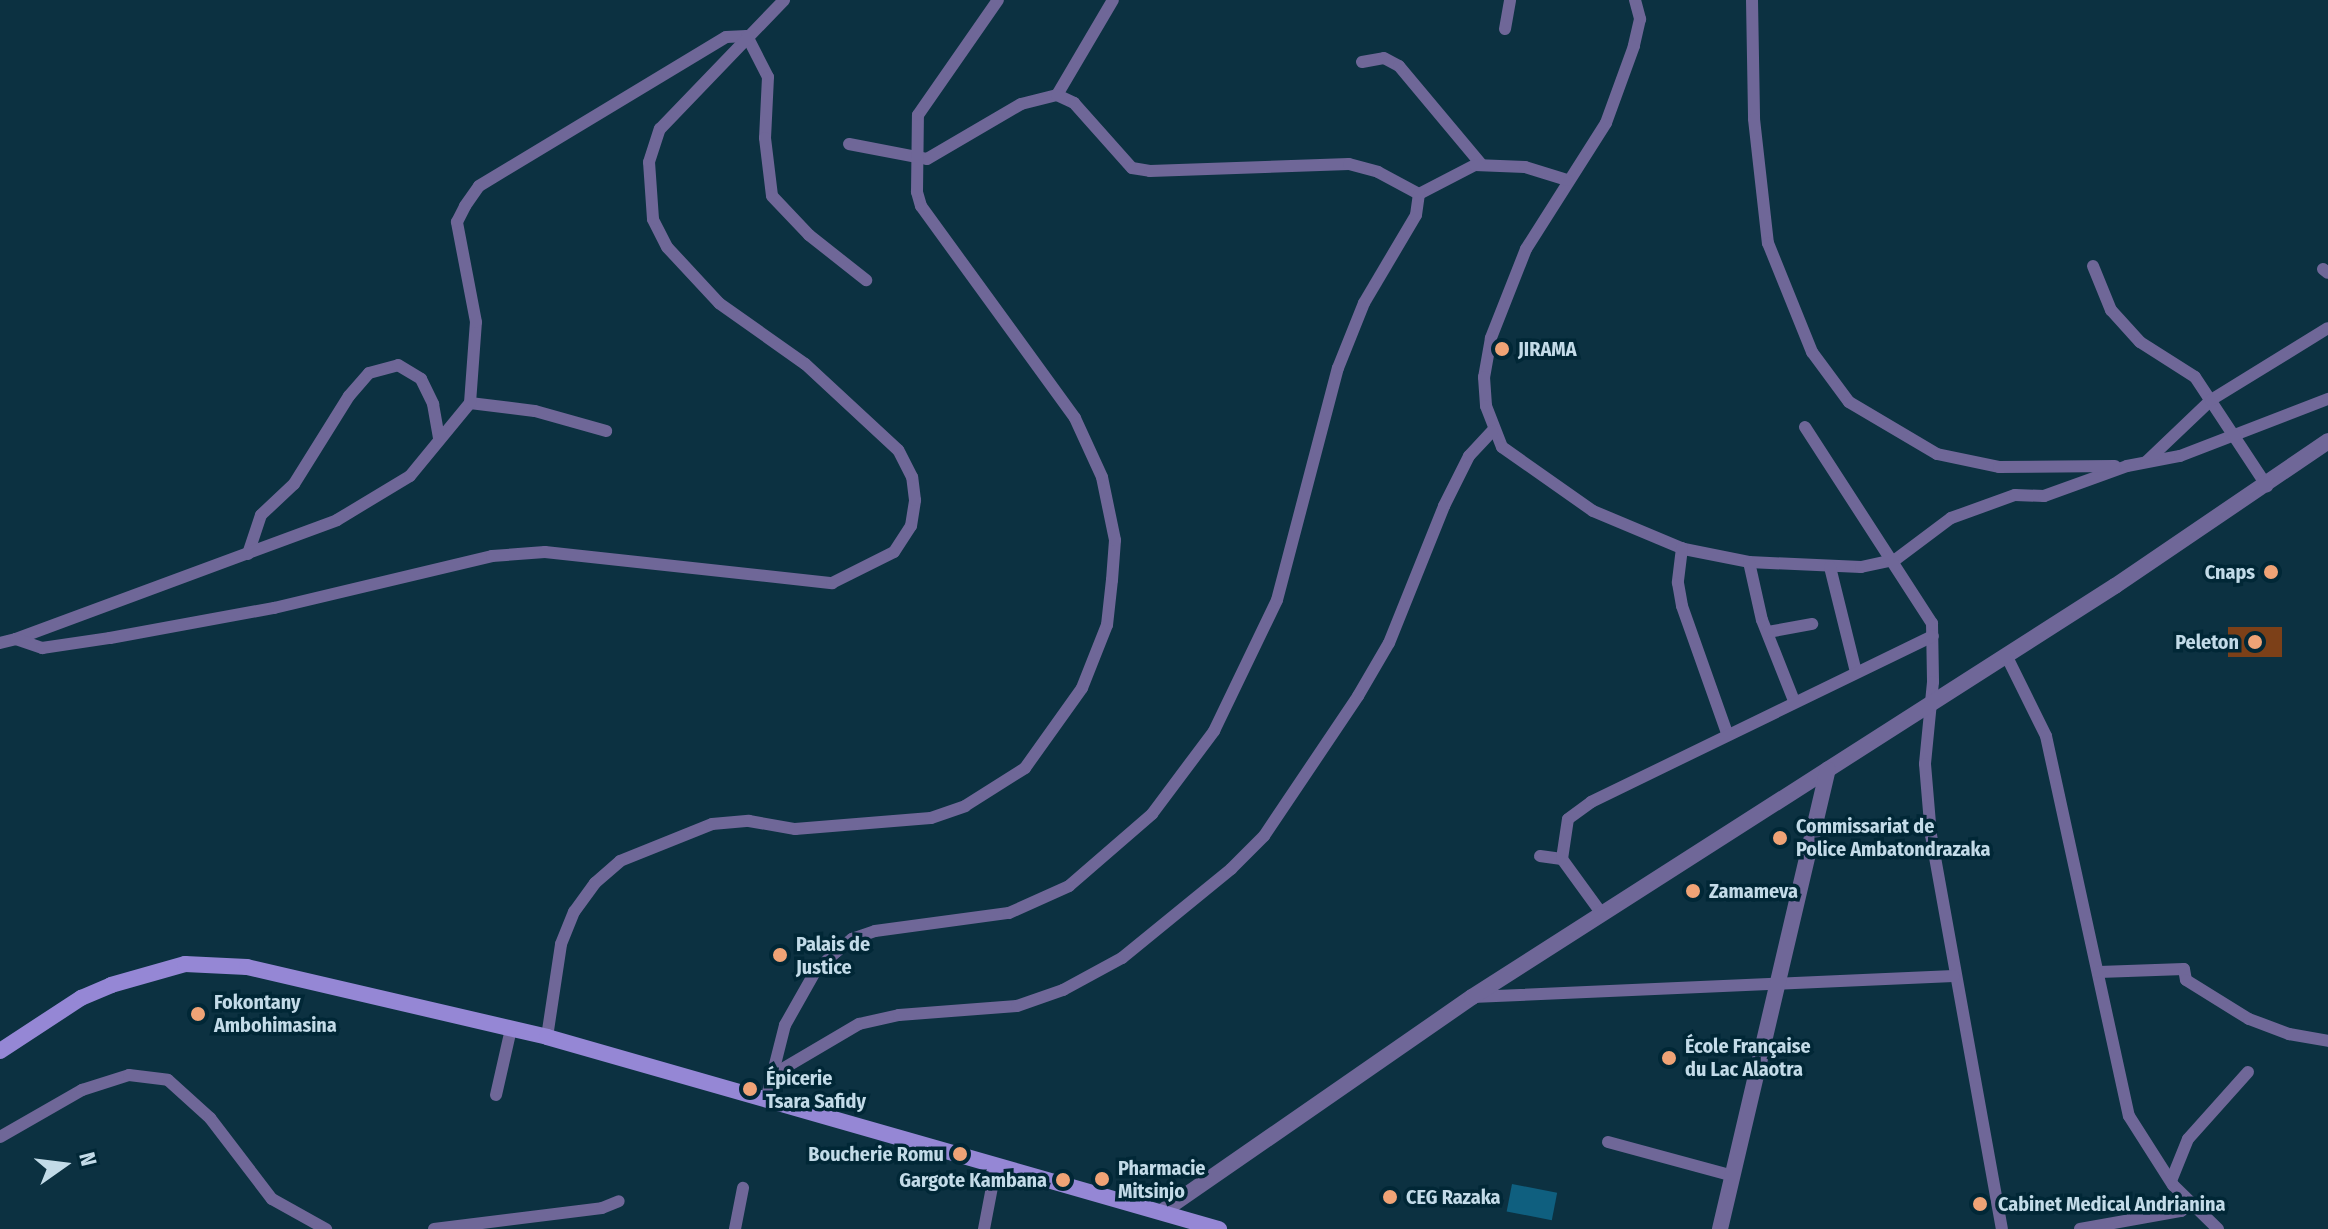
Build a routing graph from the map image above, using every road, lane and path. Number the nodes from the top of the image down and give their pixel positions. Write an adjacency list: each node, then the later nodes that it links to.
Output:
1 (784, 0): 8 (street)
2 (998, 0): 12 (street)
3 (1113, 0): 10 (street)
4 (1510, 0): 7 (street)
5 (1635, 0): 14 (street)
6 (1752, 0): 29 (street)
7 (1505, 29)
8 (747, 36): 17 (street); 21 (street); 39 (street)
9 (1362, 62): 13 (street)
10 (1057, 95): 12 (street); 15 (street)
11 (849, 144): 12 (street)
12 (914, 159): 55 (street)
13 (1481, 164): 14 (street); 15 (street)
14 (1567, 180): 24 (street)
15 (1419, 194): 59 (street)
16 (2093, 266): 20 (street)
17 (866, 280)
18 (2328, 328): 20 (street)
19 (2328, 399): 25 (street)
20 (2211, 400): 25 (street); 28 (street)
21 (470, 403): 23 (street); 26 (street)
22 (1805, 427): 33 (street)
23 (606, 431)
24 (1492, 431): 31 (street); 59 (street)
25 (2236, 434): 28 (street); 30 (street)
26 (439, 438): 32 (street); 32 (street)
27 (2328, 441): 30 (street)
28 (2146, 462): 29 (street)
29 (2127, 466): 33 (street)
30 (2267, 486): 41 (street)
31 (1682, 548): 34 (street); 45 (street)
32 (248, 554): 39 (street)
33 (1895, 560): 35 (street); 38 (street)
34 (1749, 562): 35 (street); 37 (street)
35 (1830, 567): 42 (street)
36 (1812, 624): 37 (street)
37 (1768, 632): 43 (street)
38 (1933, 636): 42 (street); 44 (street)
39 (16, 639): 40 (street)
40 (0, 643)
41 (2006, 655): 44 (street); 50 (street)
42 (1856, 672): 43 (street)
43 (1794, 701): 45 (street)
44 (1930, 702): 46 (street); 51 (street)
45 (1727, 733): 48 (street)
46 (1828, 770): 49 (street); 52 (street)
47 (1540, 856): 48 (street)
48 (1562, 859): 49 (street)
49 (1602, 914): 53 (street)
50 (2099, 972): 56 (street); 66 (street)
51 (1954, 976): 52 (street); 77 (street)
52 (1780, 985): 53 (street); 65 (street)
53 (1472, 997): 70 (street)
54 (511, 1029): 55 (main road); 57 (main road); 60 (street)
55 (547, 1037): 61 (main road)
56 (2328, 1041)
57 (0, 1051)
58 (2248, 1072): 66 (street)
59 (774, 1074): 61 (street)
60 (496, 1095)
61 (766, 1100): 64 (main road)
62 (0, 1137): 71 (street)
63 (1608, 1142): 65 (street)
64 (996, 1166): 70 (main road); 74 (street)
65 (1733, 1176): 76 (street)
66 (2171, 1181): 69 (street)
67 (743, 1188): 73 (street)
68 (619, 1201): 72 (street)
69 (2191, 1202): 78 (street); 79 (street)
70 (1163, 1211): 75 (main road)
71 (326, 1229)
72 (434, 1229)
73 (735, 1229)
74 (984, 1229)
75 (1219, 1229)
76 (1720, 1229)
77 (2002, 1229)
78 (2080, 1229)
79 (2218, 1229)

